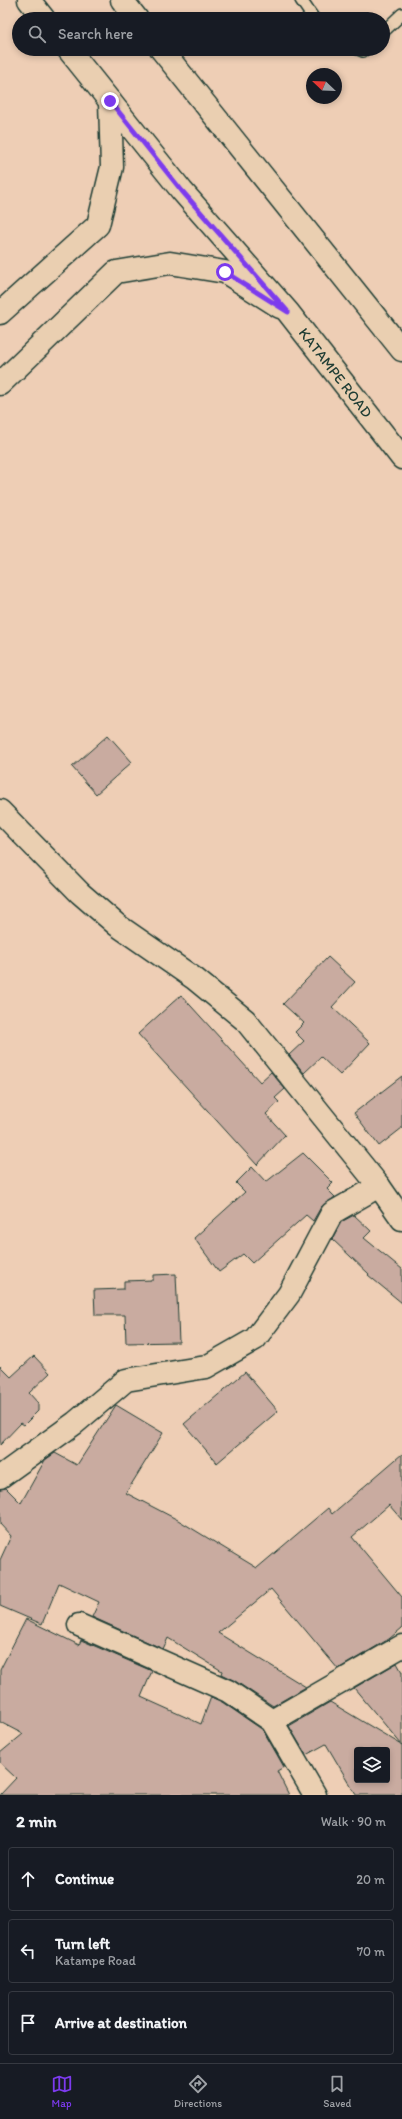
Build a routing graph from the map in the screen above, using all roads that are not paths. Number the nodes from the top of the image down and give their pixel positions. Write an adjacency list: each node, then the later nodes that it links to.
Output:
1 (29, 0): 4 (street)
2 (122, 0): 5 (street)
3 (301, 0): 6 (lane)
4 (38, 12)
5 (132, 12)
6 (309, 12)
7 (402, 14): 8 (lane)
8 (390, 25)
9 (74, 56): 11 (street, KATAMPE ROAD)
10 (167, 56): 14 (street)
11 (110, 101): 12 (street, KATAMPE ROAD); 13 (street)
12 (288, 312): 15 (street); 16 (street, KATAMPE ROAD)
13 (0, 313)
14 (402, 350)
15 (0, 384)
16 (402, 458)
17 (0, 811): 18 (street)
18 (379, 1186): 19 (street); 20 (street)
19 (402, 1219)
20 (0, 1476)
21 (79, 1625): 23 (street)
22 (402, 1646): 23 (street)
23 (272, 1721): 24 (street)
24 (315, 1795)

